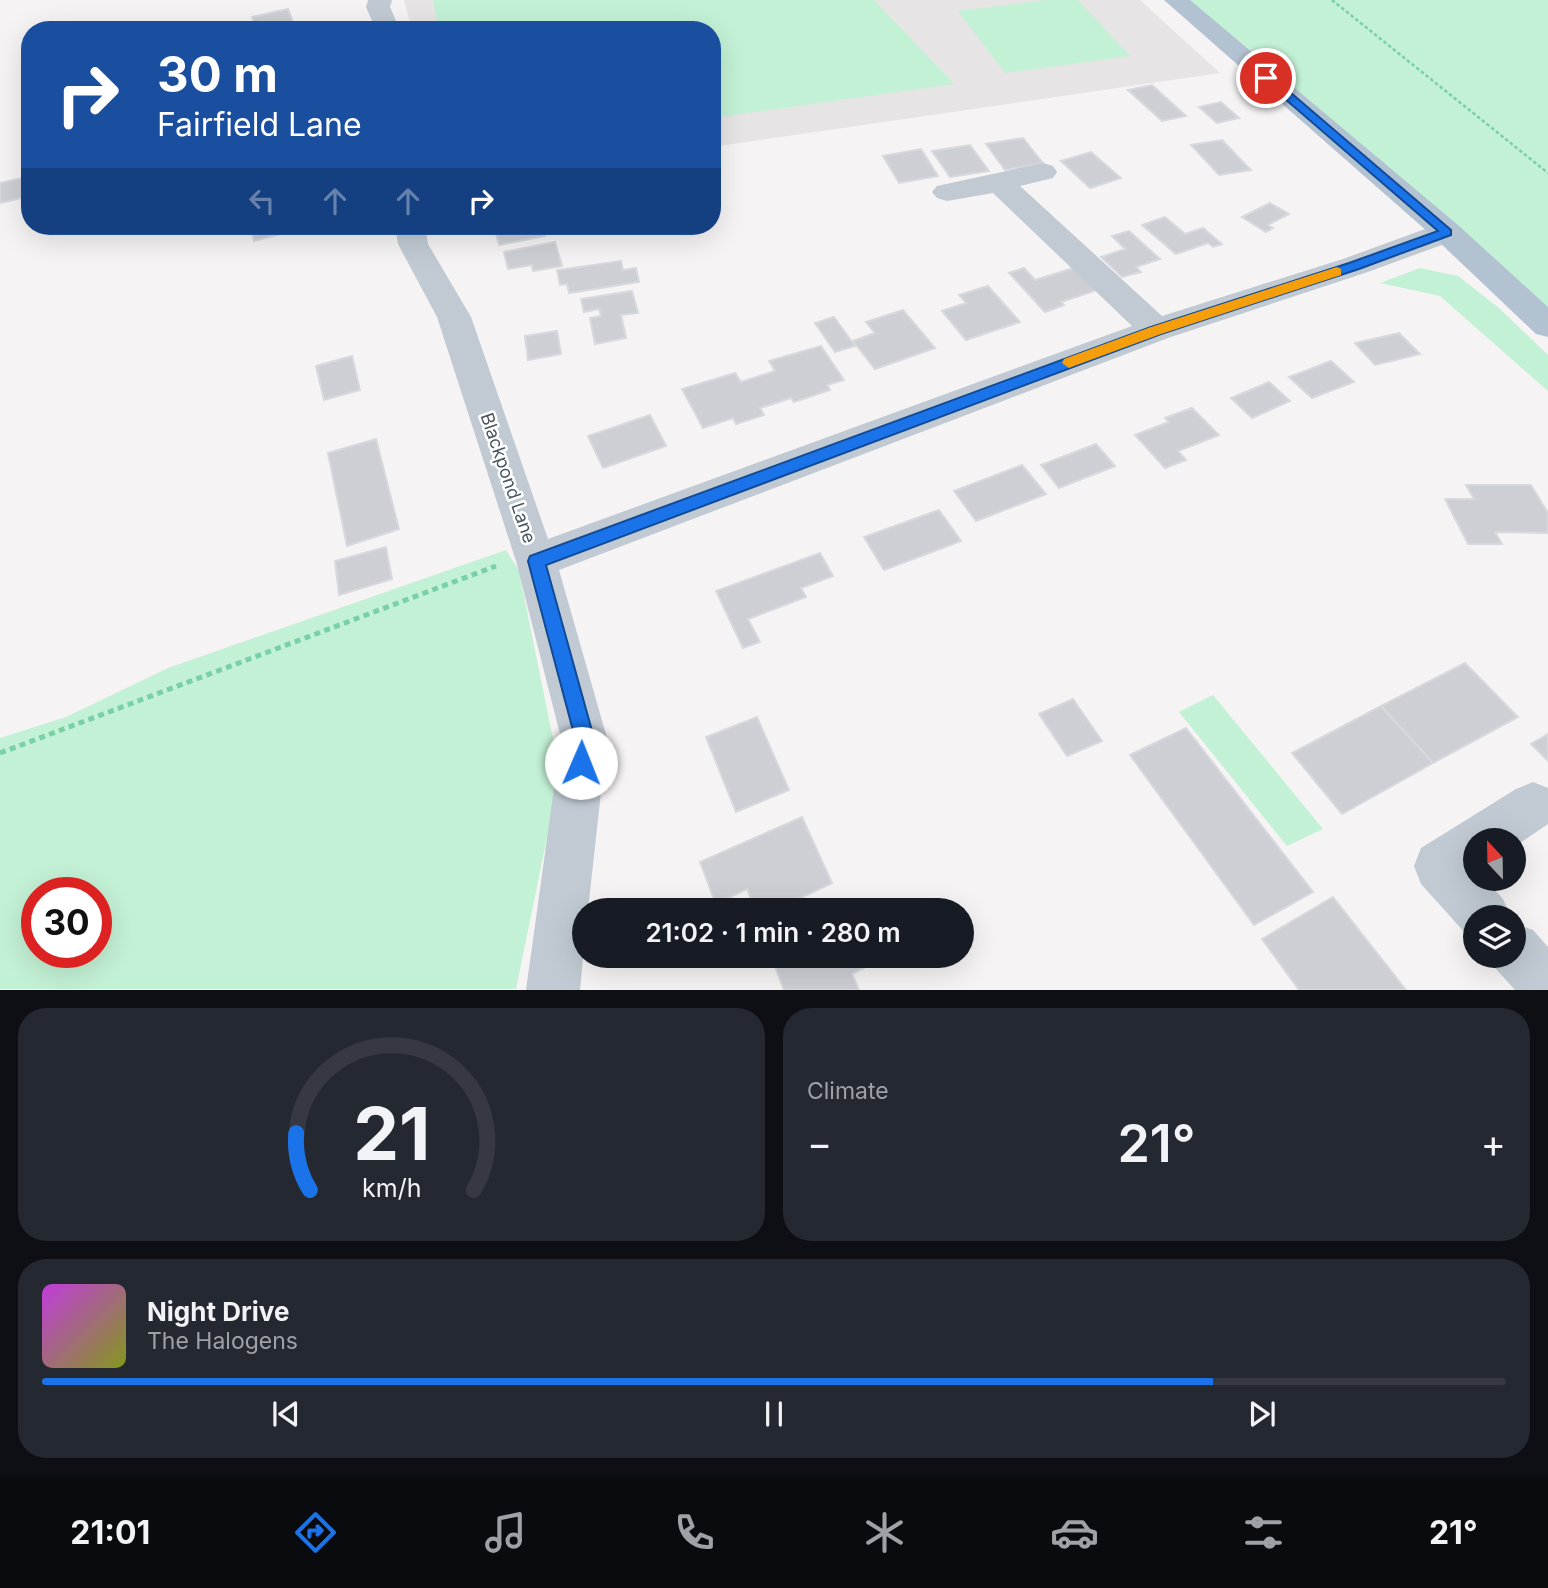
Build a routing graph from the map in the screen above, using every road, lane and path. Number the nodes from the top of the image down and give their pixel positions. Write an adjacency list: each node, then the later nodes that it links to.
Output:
1 (380, 0): 4 (street)
2 (1176, 0): 9 (main road)
3 (1332, 0): 6 (path)
4 (384, 21)
5 (1043, 172): 7 (street)
6 (1548, 173)
7 (999, 183): 8 (street); 12 (street)
8 (947, 191)
9 (1447, 232): 11 (main road); 12 (street)
10 (412, 235): 13 (street, Blackpond Lane)
11 (1548, 326)
12 (1156, 330): 13 (street)
13 (535, 557): 14 (path); 21 (street, Blackpond Lane)
14 (0, 752)
15 (1533, 806): 16 (street)
16 (1498, 828)
17 (1463, 850): 18 (street)
18 (1474, 905)
19 (1526, 962): 20 (street)
20 (1548, 986)
21 (553, 989)

